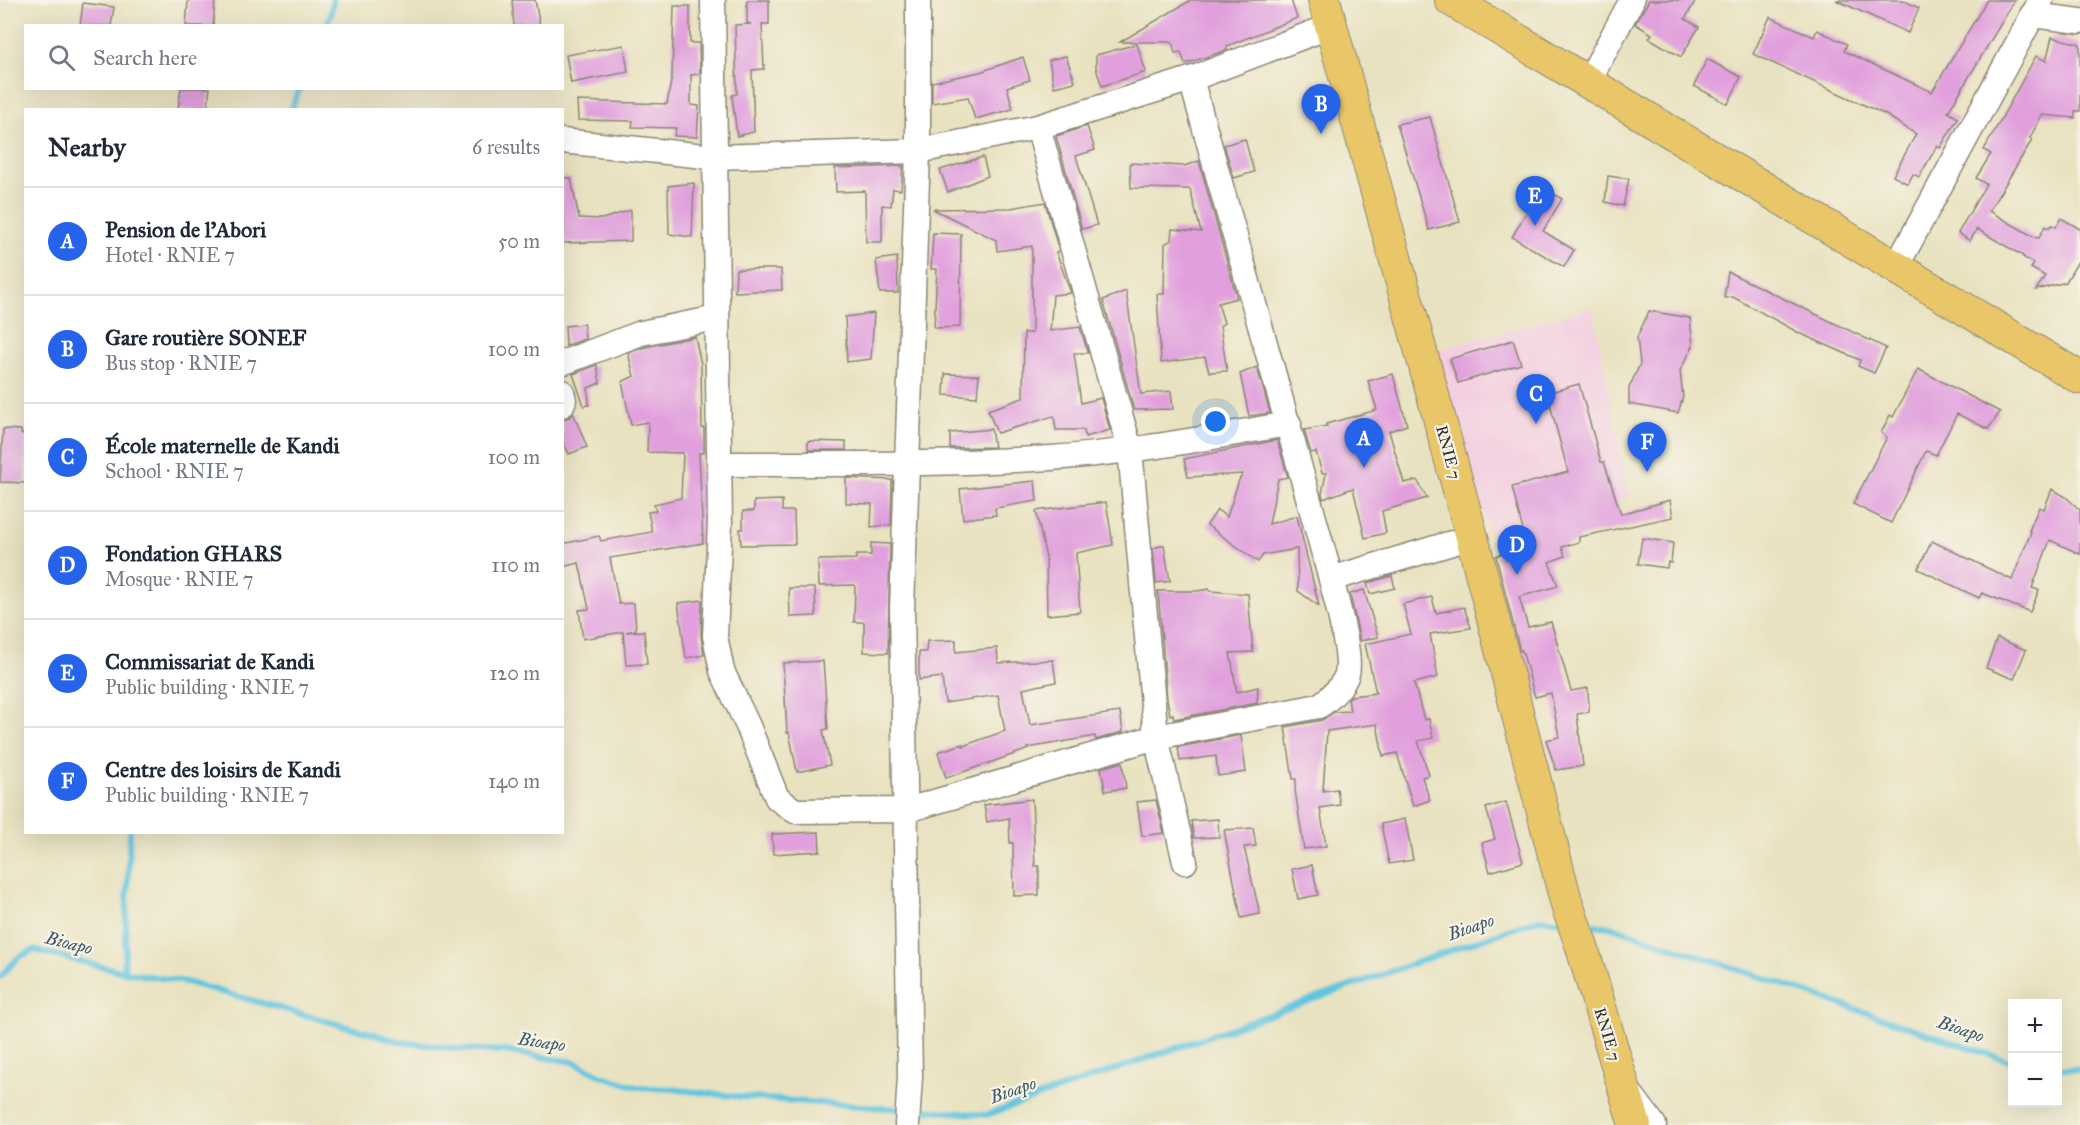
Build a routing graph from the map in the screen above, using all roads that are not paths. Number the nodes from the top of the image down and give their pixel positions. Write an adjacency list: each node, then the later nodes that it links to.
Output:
1 (713, 0): 13 (street)
2 (918, 0): 12 (street)
3 (1451, 0): 9 (main road)
4 (1632, 0): 9 (street)
5 (2037, 8): 7 (street); 14 (street)
6 (1328, 13): 8 (street); 22 (main road, RNIE 7 / RNIE 7)
7 (2080, 21)
8 (1191, 79): 10 (street); 18 (street)
9 (1587, 84): 14 (main road)
10 (1038, 127): 12 (street); 19 (street)
11 (564, 141): 13 (street)
12 (918, 151): 13 (street); 21 (street)
13 (714, 158): 15 (street)
14 (1895, 269): 17 (main road)
15 (717, 318): 16 (street); 20 (street)
16 (564, 362)
17 (2080, 378)
18 (1288, 424): 19 (street); 23 (street)
19 (1130, 449): 21 (street); 24 (street)
20 (720, 464): 21 (street); 25 (street)
21 (906, 464): 25 (street)
22 (1472, 537): 23 (street); 27 (main road, RNIE 7 / RNIE 7)
23 (1331, 579): 24 (street)
24 (1156, 736): 25 (street); 26 (street)
25 (907, 810): 28 (street)
26 (1185, 862)
27 (1623, 1084): 29 (main road, RNIE 7 / RNIE 7); 30 (street)
28 (907, 1125)
29 (1635, 1125)
30 (1654, 1125)

